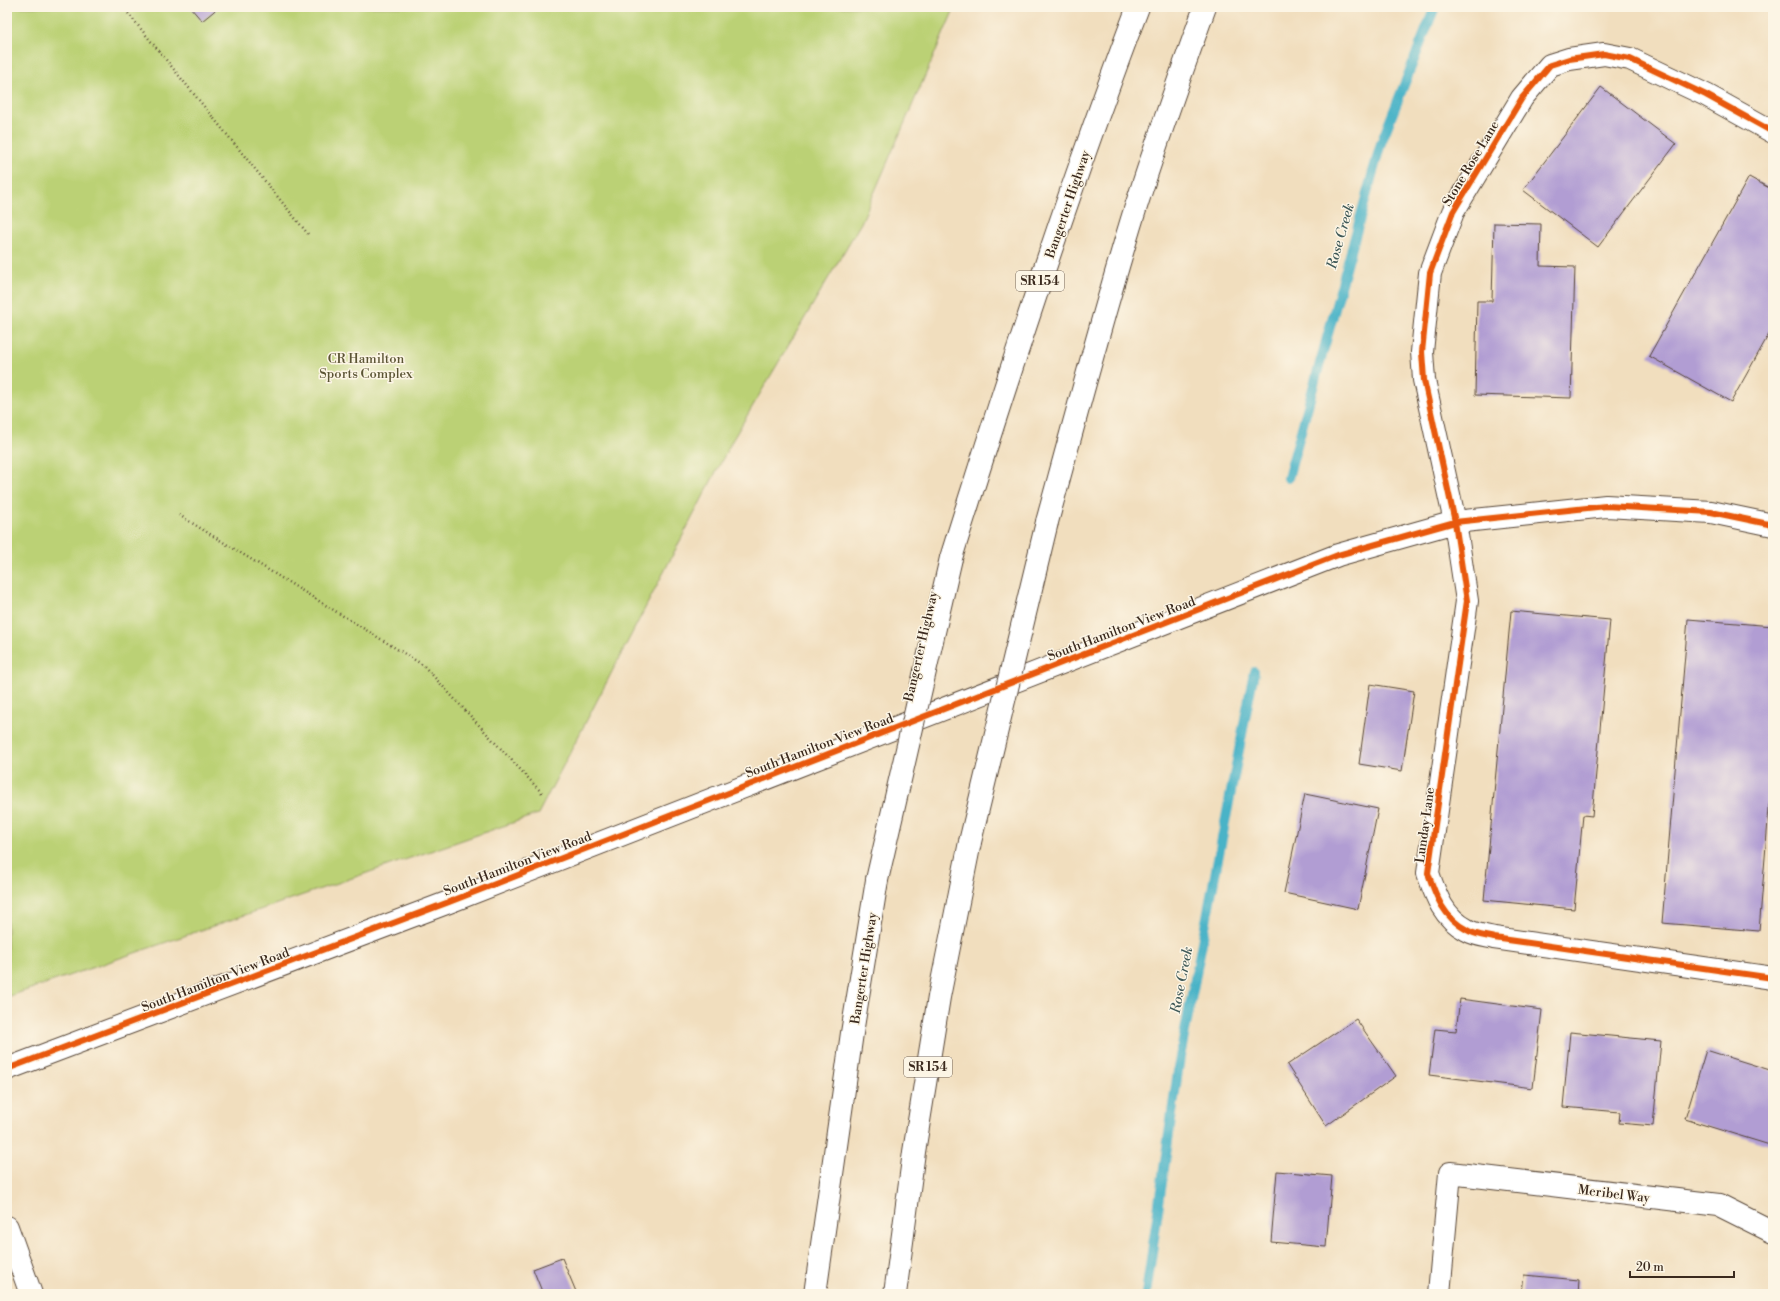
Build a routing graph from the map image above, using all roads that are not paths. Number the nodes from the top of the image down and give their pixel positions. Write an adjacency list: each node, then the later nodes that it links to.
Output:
1 (1138, 7): 11 (main road, Bangerter Highway / SR 154, bridge)
2 (1205, 7): 12 (main road, SR 154, bridge)
3 (1773, 132): 4 (main road, Stone Rose Lane)
4 (1455, 522): 5 (main road, South Hamilton View Road); 6 (main road, Lunday Lane); 7 (main road, South Hamilton View Road)
5 (1773, 525)
6 (1773, 978)
7 (7, 1069)
8 (7, 1227): 10 (main road)
9 (1773, 1232): 13 (main road, Meribel Way)
10 (31, 1294)
11 (815, 1294)
12 (895, 1294)
13 (1439, 1294)

